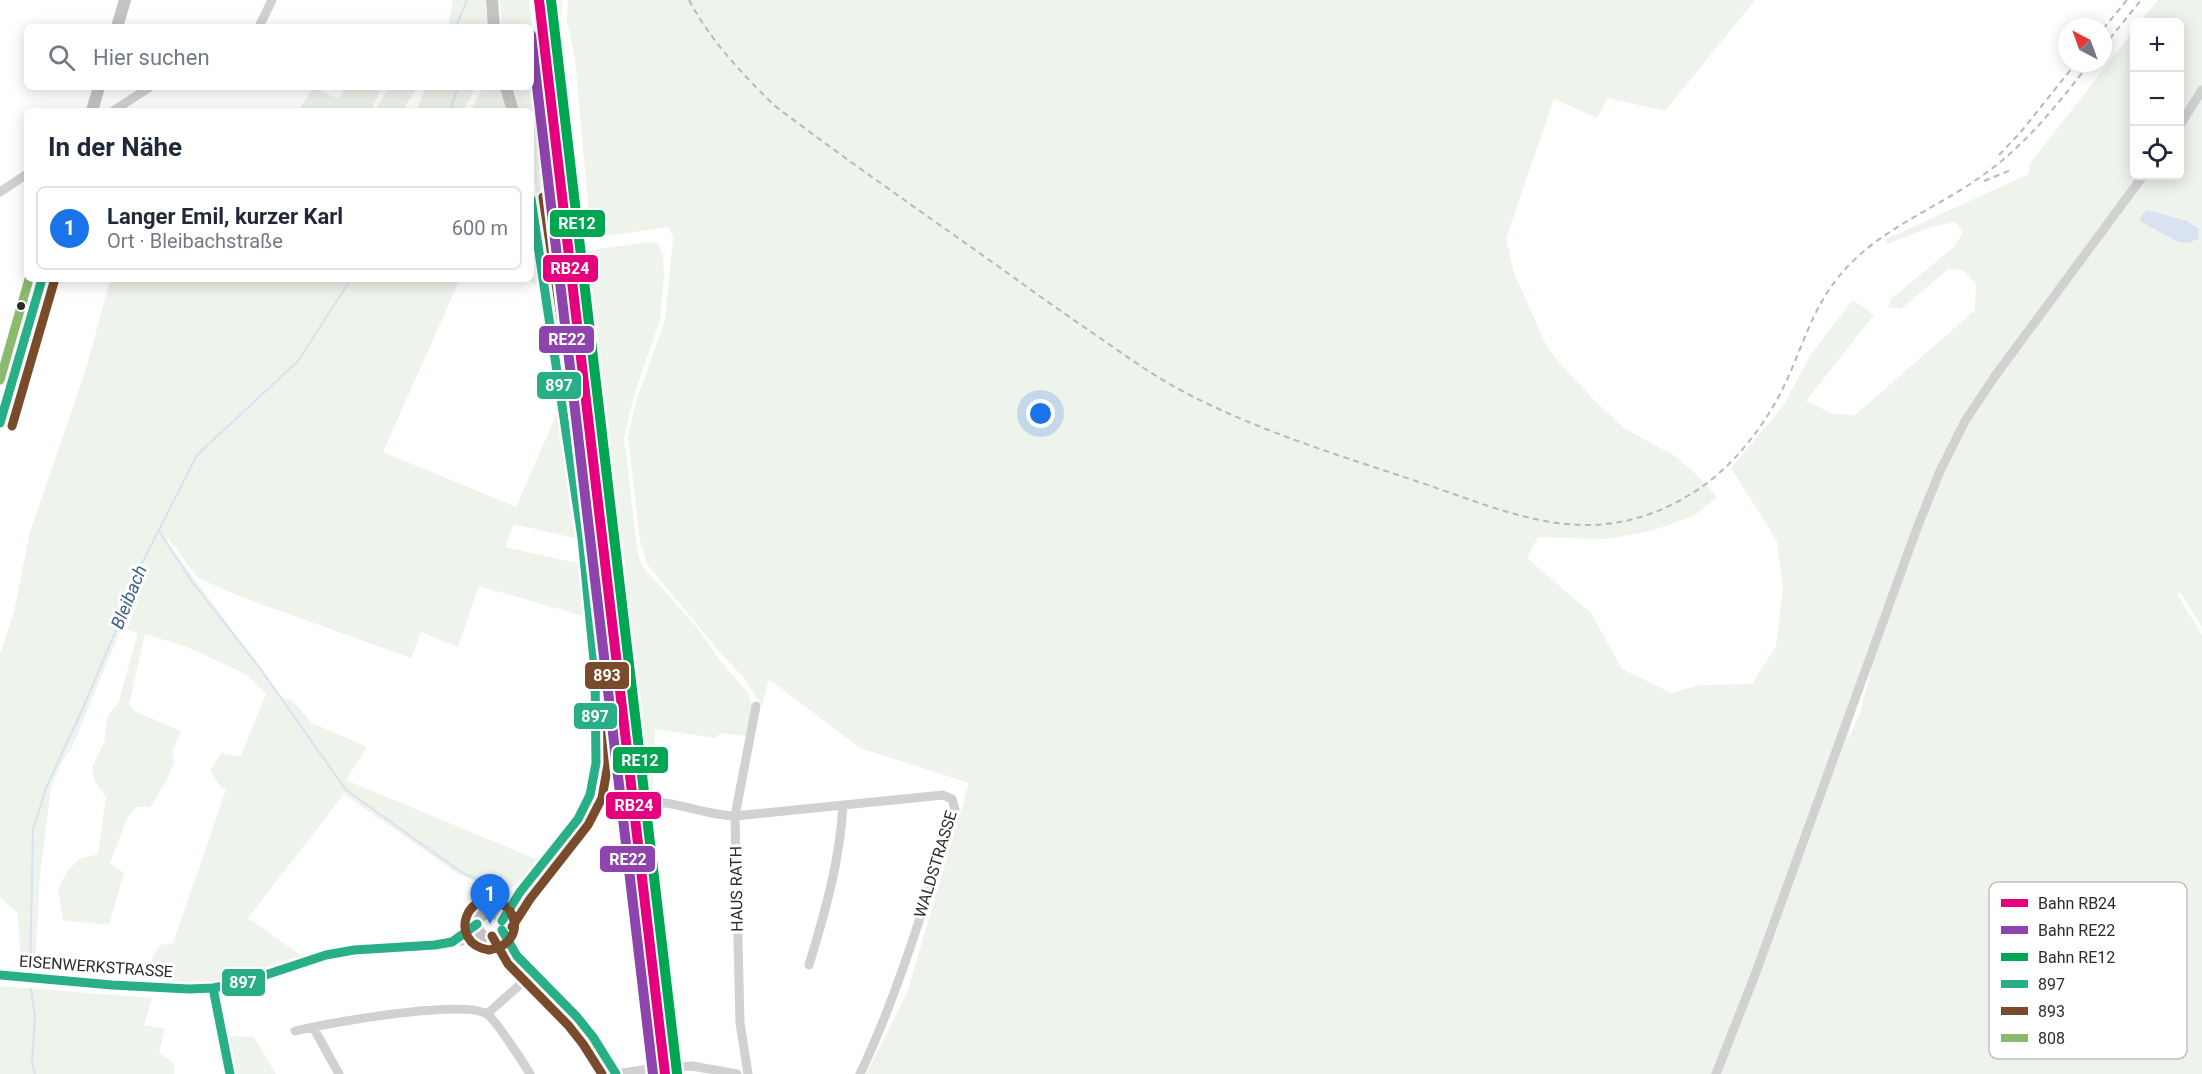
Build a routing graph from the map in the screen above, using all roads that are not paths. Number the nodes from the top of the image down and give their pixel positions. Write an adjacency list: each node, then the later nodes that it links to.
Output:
1 (125, 0): 4 (main road)
2 (272, 0): 5 (street)
3 (492, 0): 6 (main road)
4 (118, 24)
5 (260, 24)
6 (495, 24)
7 (98, 90): 11 (main road)
8 (146, 90): 12 (street)
9 (507, 90): 13 (main road)
10 (2202, 90): 14 (street)
11 (93, 108)
12 (118, 108)
13 (512, 108)
14 (2184, 119)
15 (24, 176): 17 (street)
16 (2140, 180): 41 (street)
17 (0, 192)
18 (534, 220): 25 (main road)
19 (41, 282): 20 (main road)
20 (0, 423)
21 (756, 706): 24 (street, HAUS RATH)
22 (657, 802): 24 (street, WALDSTRASSE)
23 (843, 805): 24 (street, WALDSTRASSE); 26 (street); 40 (street, WALDSTRASSE)
24 (735, 816): 39 (street, HAUS RATH)
25 (492, 927): 29 (main road, EISENWERKSTRASSE); 37 (street)
26 (808, 965)
27 (0, 975): 29 (main road, EISENWERKSTRASSE)
28 (523, 982): 30 (street)
29 (213, 988): 34 (street)
30 (488, 1014): 31 (street); 36 (street)
31 (313, 1027): 32 (street); 35 (street)
32 (295, 1031)
33 (647, 1071): 37 (street); 38 (street)
34 (230, 1074)
35 (339, 1074)
36 (530, 1074)
37 (616, 1074)
38 (736, 1074)
39 (748, 1074)
40 (860, 1074)
41 (1716, 1074)

